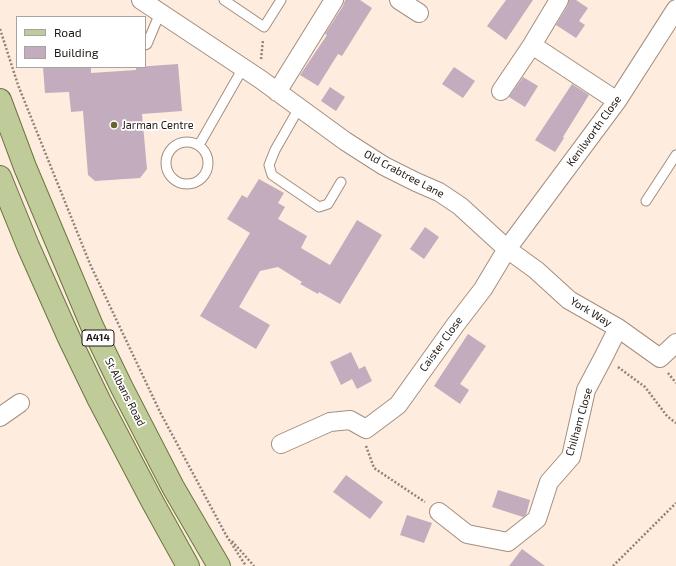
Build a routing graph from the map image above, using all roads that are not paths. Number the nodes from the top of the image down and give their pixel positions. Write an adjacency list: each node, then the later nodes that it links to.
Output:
1 (141, 0): 8 (street, Old Crabtree Lane)
2 (224, 0): 3 (lane)
3 (281, 0)
4 (334, 0): 14 (street)
5 (399, 0): 9 (street)
6 (559, 0): 11 (street)
7 (676, 10): 16 (street, Kenilworth Close)
8 (160, 13): 10 (lane); 12 (street, Old Crabtree Lane)
9 (419, 13)
10 (146, 44)
11 (532, 45): 13 (street); 16 (street)
12 (243, 68): 14 (street, Old Crabtree Lane); 18 (lane)
13 (501, 91)
14 (277, 92): 17 (street, Old Crabtree Lane)
15 (0, 100): 32 (main road, St Albans Road / A414)
16 (617, 100): 23 (street, Kenilworth Close)
17 (299, 108): 21 (lane); 23 (street, Old Crabtree Lane)
18 (199, 145): 18 (lane)
19 (676, 155): 22 (lane)
20 (0, 177): 31 (main road, A414)
21 (341, 182)
22 (646, 201)
23 (507, 249): 24 (street, York Way); 29 (street, Caister Close)
24 (618, 328): 26 (street, York Way); 30 (street, Chilham Close)
25 (676, 343): 26 (street, York Way)
26 (668, 371)
27 (20, 403): 28 (street)
28 (0, 417)
29 (281, 444)
30 (439, 512)
31 (188, 566)
32 (219, 566)

